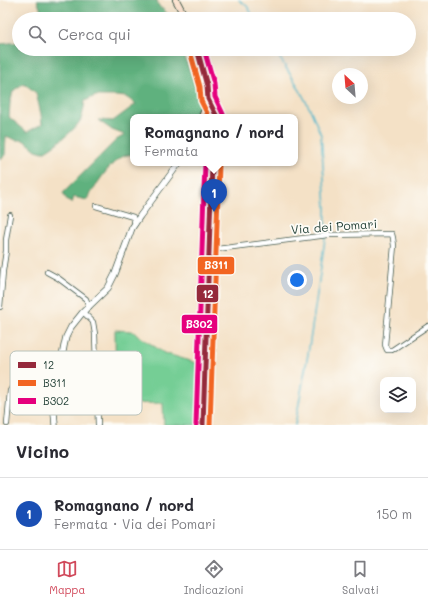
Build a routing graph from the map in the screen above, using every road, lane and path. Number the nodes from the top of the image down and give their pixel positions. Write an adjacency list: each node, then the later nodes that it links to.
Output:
1 (176, 0): 2 (main road)
2 (182, 12)
3 (199, 56): 4 (main road)
4 (208, 99): 5 (main road); 6 (main road)
5 (203, 114)
6 (215, 114)
7 (177, 166): 11 (street)
8 (212, 166): 12 (main road)
9 (96, 206): 11 (street)
10 (10, 215): 14 (street)
11 (135, 224): 15 (street)
12 (209, 250): 17 (street, Via dei Pomari); 26 (main road)
13 (47, 272): 15 (street)
14 (0, 307)
15 (89, 307): 16 (street)
16 (83, 312): 18 (street); 19 (street)
17 (428, 326)
18 (63, 351)
19 (96, 351)
20 (10, 391): 23 (street)
21 (54, 415): 24 (street)
22 (98, 415): 25 (street)
23 (7, 424)
24 (55, 425)
25 (98, 425)
26 (203, 425)

